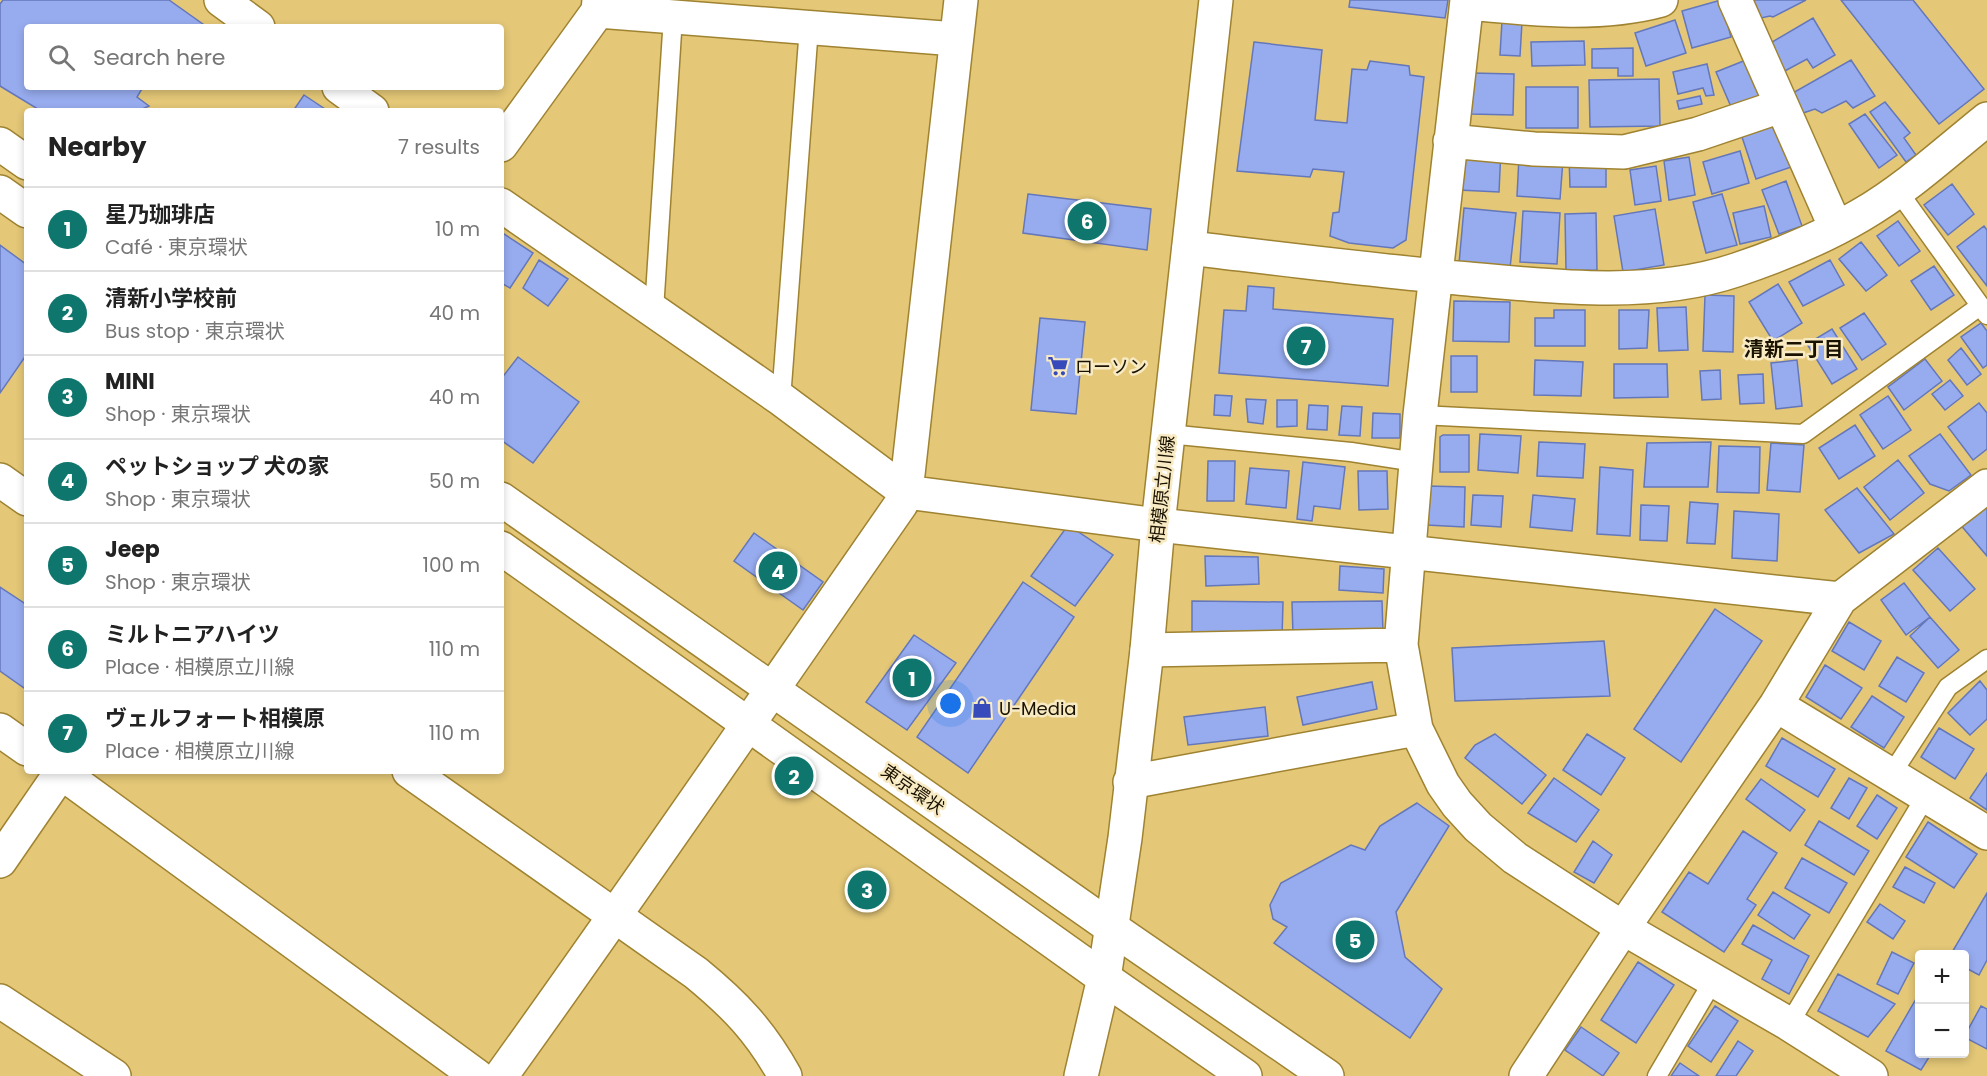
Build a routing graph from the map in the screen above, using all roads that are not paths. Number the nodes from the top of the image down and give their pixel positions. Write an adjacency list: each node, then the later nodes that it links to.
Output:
1 (961, 0): 11 (main road)
2 (1216, 0): 25 (main road, 相模原立川線)
3 (1661, 0): 6 (main road)
4 (1735, 0): 13 (main road)
5 (227, 2): 9 (main road)
6 (1467, 2): 17 (main road)
7 (598, 6): 8 (main road); 16 (main road)
8 (673, 17): 10 (main road); 27 (lane)
9 (254, 24)
10 (809, 27): 11 (main road); 29 (lane)
11 (956, 39): 35 (main road)
12 (343, 90): 14 (main road)
13 (1781, 106): 17 (main road); 24 (main road)
14 (368, 108)
15 (1987, 119): 20 (main road)
16 (504, 141)
17 (1450, 141): 26 (main road)
18 (0, 144): 19 (main road)
19 (24, 161)
20 (1898, 191): 24 (main road); 28 (lane)
21 (0, 192): 23 (main road)
22 (504, 207): 27 (main road)
23 (24, 209)
24 (1836, 228): 26 (main road)
25 (1189, 248): 26 (main road); 31 (main road, 相模原立川線)
26 (1437, 277): 30 (main road)
27 (654, 310): 29 (main road)
28 (1984, 311): 30 (lane)
29 (781, 399): 35 (main road)
30 (1420, 415): 32 (main road)
31 (1168, 434): 32 (lane); 38 (main road, 相模原立川線)
32 (1416, 462): 40 (main road)
33 (0, 480): 36 (main road)
34 (1987, 486): 41 (main road)
35 (906, 492): 38 (main road); 45 (main road)
36 (24, 497)
37 (504, 501): 45 (main road, 東京環状)
38 (1158, 525): 40 (main road); 43 (main road, 相模原立川線)
39 (504, 550): 47 (main road)
40 (1407, 553): 41 (main road); 42 (main road)
41 (1840, 599): 46 (main road)
42 (1401, 645): 43 (main road); 48 (main road)
43 (1147, 650): 55 (main road, 相模原立川線)
44 (1987, 659): 54 (lane)
45 (771, 689): 47 (main road); 60 (main road, 東京環状)
46 (1776, 705): 54 (main road); 61 (main road)
47 (747, 724): 59 (main road); 62 (main road)
48 (1416, 729): 55 (main road); 61 (main road)
49 (0, 730): 50 (main road)
50 (24, 747)
51 (59, 774): 58 (main road)
52 (63, 774): 68 (main road)
53 (414, 774): 59 (main road)
54 (1890, 775): 56 (main road)
55 (1130, 782): 60 (main road, 相模原立川線)
56 (1926, 796): 57 (main road); 65 (lane)
57 (1987, 833)
58 (0, 861)
59 (615, 917): 69 (main road); 70 (main road)
60 (1112, 928): 62 (main road, 相模原立川線); 73 (main road, 東京環状)
61 (1623, 928): 63 (main road); 74 (main road)
62 (1104, 978): 71 (main road, 相模原立川線); 72 (main road)
63 (1713, 981): 65 (main road); 75 (lane)
64 (0, 1001): 67 (main road)
65 (1789, 1024): 66 (main road)
66 (1857, 1072)
67 (114, 1076)
68 (477, 1076)
69 (501, 1076)
70 (785, 1076)
71 (1081, 1076)
72 (1245, 1076)
73 (1327, 1076)
74 (1526, 1076)
75 (1657, 1076)

